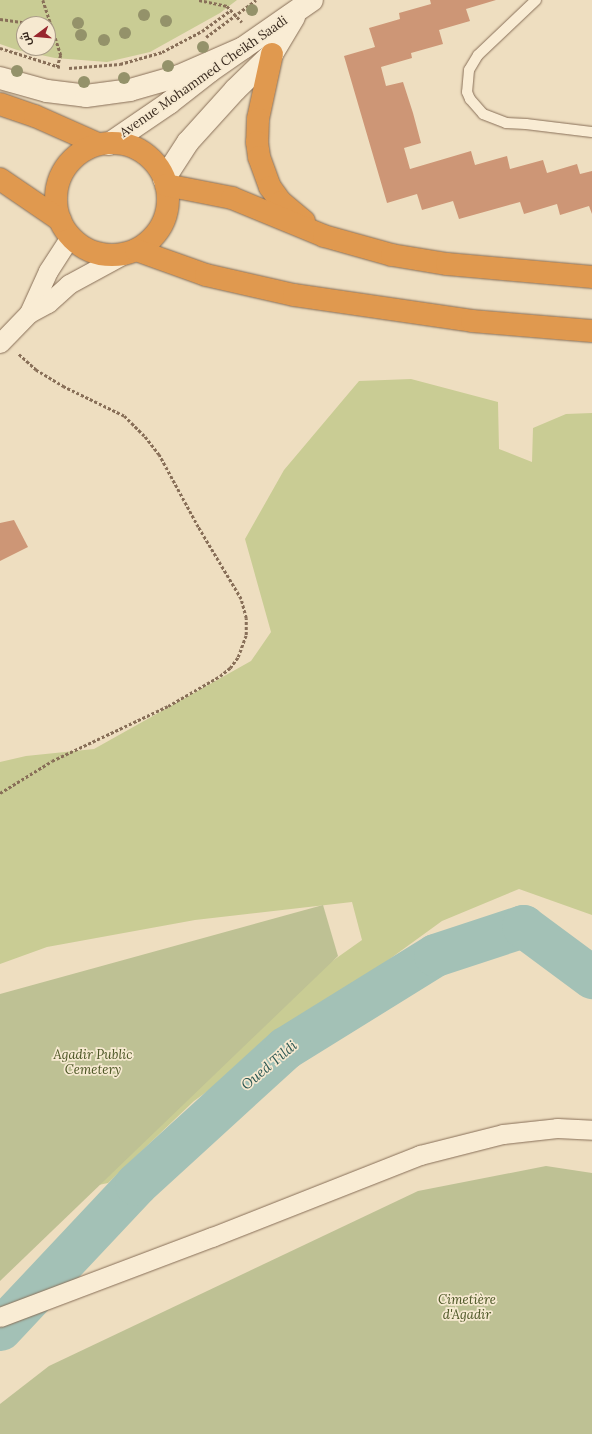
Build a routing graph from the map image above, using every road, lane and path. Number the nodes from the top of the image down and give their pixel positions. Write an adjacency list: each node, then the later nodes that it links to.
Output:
1 (43, 0): 8 (path)
2 (199, 0): 6 (path)
3 (256, 0): 7 (path)
4 (536, 0): 22 (lane)
5 (305, 5): 13 (main road, Avenue Mohammed Cheikh Saadi); 15 (main road, Avenue Mohammed Cheikh Saadi)
6 (231, 10): 7 (path); 17 (path)
7 (236, 15): 12 (path); 13 (path)
8 (49, 16)
9 (0, 19): 10 (path)
10 (16, 22)
11 (56, 38): 16 (path)
12 (202, 39)
13 (250, 43): 20 (main road); 23 (main road, Avenue Mohammed Cheikh Saadi)
14 (0, 48): 16 (path)
15 (272, 54): 25 (main road, Avenue Mohammed Cheikh Saadi); 27 (highway)
16 (57, 67): 17 (path); 20 (path)
17 (65, 69): 18 (path)
18 (70, 72)
19 (0, 78): 20 (main road)
20 (47, 91)
21 (0, 104): 23 (highway)
22 (592, 132)
23 (104, 144): 25 (highway); 26 (highway)
24 (0, 179): 26 (highway)
25 (165, 182): 27 (highway); 28 (highway)
26 (65, 228): 28 (highway); 30 (street)
27 (324, 236): 29 (highway)
28 (131, 252): 30 (street); 31 (highway)
29 (592, 277)
30 (29, 313): 32 (street)
31 (592, 331)
32 (1, 342): 33 (path)
33 (0, 793)
34 (592, 1130): 35 (street)
35 (0, 1317)

